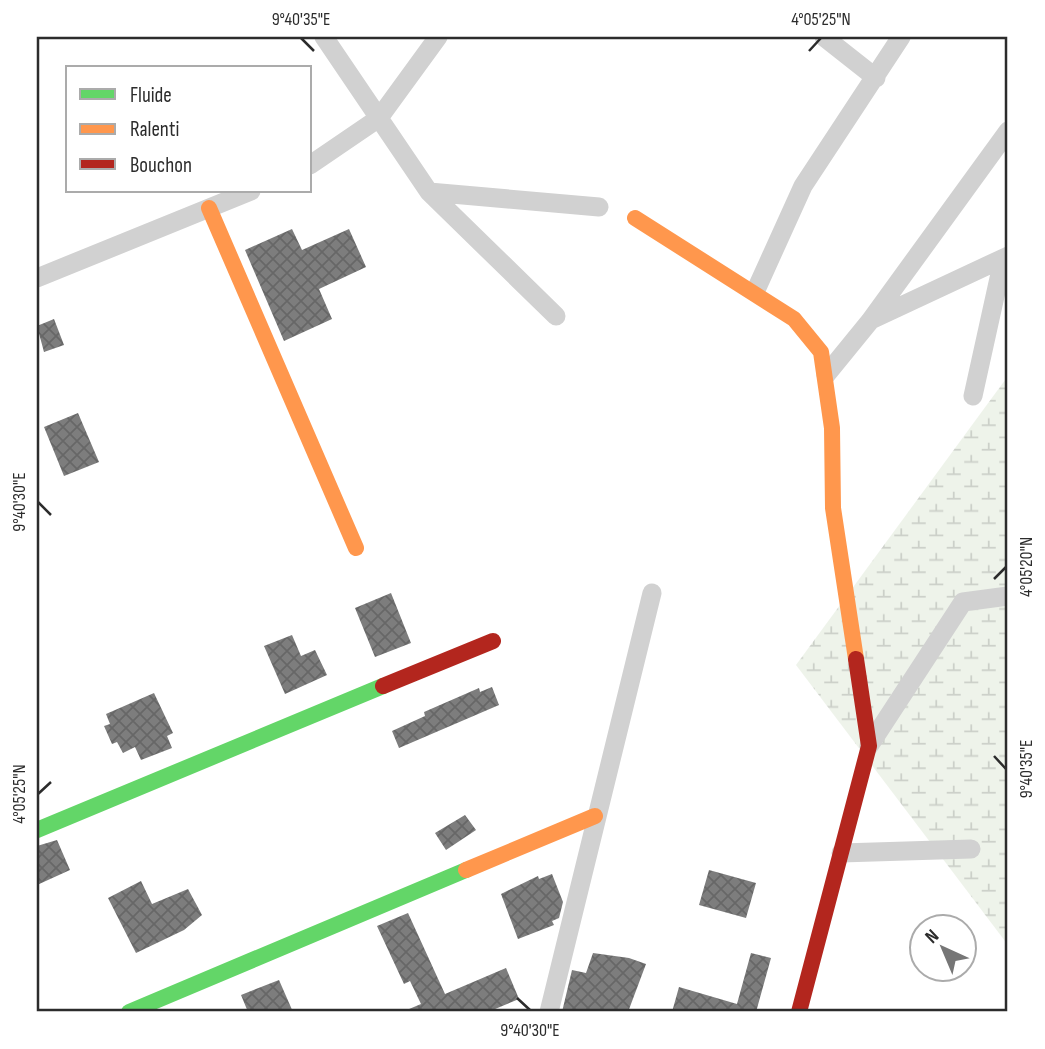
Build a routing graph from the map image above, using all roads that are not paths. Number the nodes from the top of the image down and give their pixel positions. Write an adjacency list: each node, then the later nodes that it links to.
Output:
1 (324, 37): 6 (street)
2 (438, 37): 6 (street)
3 (824, 37): 5 (street)
4 (901, 37): 5 (street)
5 (876, 78): 16 (street)
6 (379, 118): 8 (street); 10 (street)
7 (1008, 131): 18 (street)
8 (312, 165)
9 (249, 192): 12 (street)
10 (429, 192): 11 (street); 17 (street)
11 (599, 207)
12 (209, 208): 15 (street); 21 (street)
13 (635, 218): 16 (street)
14 (1006, 258): 18 (street); 20 (street)
15 (37, 278)
16 (755, 292): 19 (street)
17 (556, 316)
18 (870, 321): 19 (street)
19 (826, 375): 25 (street)
20 (974, 396)
21 (356, 548)
22 (652, 593): 26 (street)
23 (1008, 596): 25 (street)
24 (493, 641): 27 (street)
25 (869, 746): 29 (street)
26 (595, 816): 30 (street); 31 (street)
27 (37, 830)
28 (971, 849): 29 (street)
29 (841, 853): 32 (street)
30 (129, 1012)
31 (549, 1012)
32 (799, 1012)

